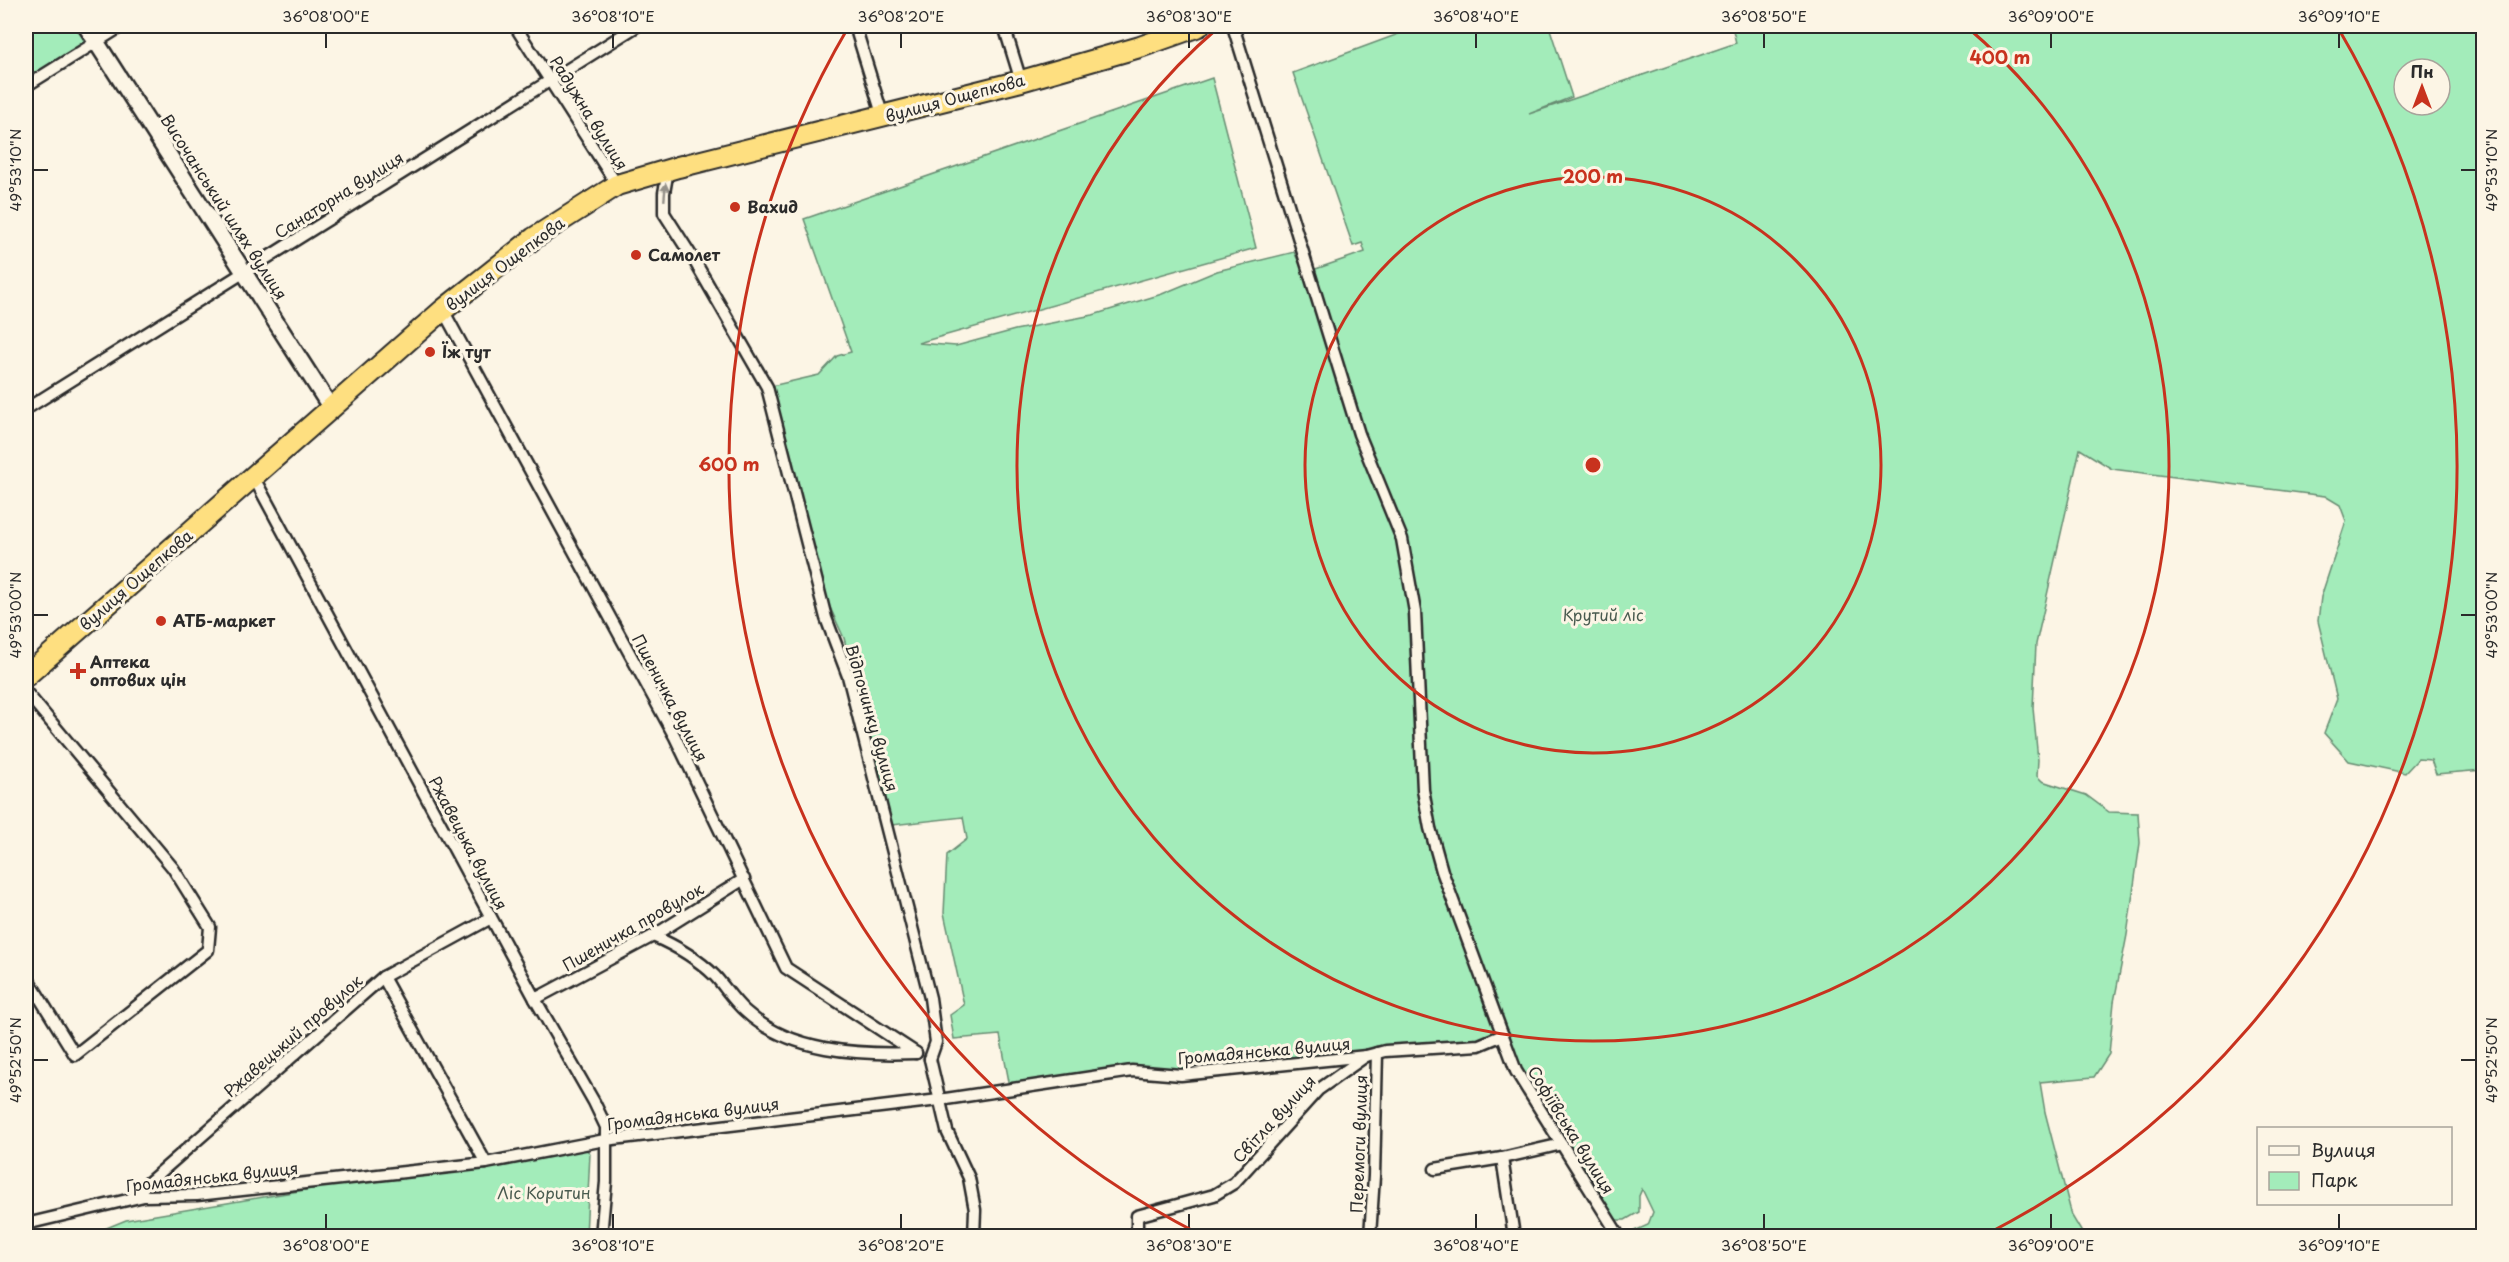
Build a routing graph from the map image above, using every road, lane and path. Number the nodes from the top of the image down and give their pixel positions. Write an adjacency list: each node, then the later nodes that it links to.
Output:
1 (86, 26): 9 (street, Височанський шлях вулиця)
2 (122, 26): 9 (street)
3 (515, 26): 10 (street, Радужна вулиця)
4 (637, 26): 10 (street, Санаторна вулиця)
5 (855, 26): 13 (street)
6 (1004, 26): 11 (street)
7 (1198, 26): 11 (highway, вулиця Ощепкова)
8 (1233, 26): 29 (street, Софіївська вулиця)
9 (96, 42): 12 (street); 16 (street, Височанський шлях вулиця)
10 (550, 80): 15 (street, Радужна вулиця); 16 (street, Санаторна вулиця)
11 (1021, 81): 13 (highway, вулиця Ощепкова)
12 (26, 86)
13 (883, 117): 14 (highway, вулиця Ощепкова)
14 (668, 170): 15 (highway, вулиця Ощепкова); 32 (street, Відпочинку вулиця, one-way to 14)
15 (617, 186): 17 (highway, вулиця Ощепкова)
16 (244, 273): 18 (street, Височанський шлях вулиця); 19 (street, Санаторна вулиця)
17 (443, 310): 18 (highway, вулиця Ощепкова); 23 (street, Пшеничка вулиця)
18 (331, 408): 20 (highway, вулиця Ощепкова)
19 (26, 409)
20 (253, 476): 21 (highway, вулиця Ощепкова); 24 (street, Ржавецька вулиця)
21 (26, 676)
22 (26, 692): 27 (street)
23 (744, 879): 25 (street, Пшеничка провулок); 30 (street, Пшеничка вулиця)
24 (491, 918): 26 (street, Ржавецький провулок); 28 (street, Ржавецька вулиця)
25 (653, 936): 28 (street, Пшеничка провулок); 30 (street)
26 (383, 977): 37 (street); 39 (street, Ржавецький провулок)
27 (28, 979)
28 (535, 999): 34 (street, Ржавецька вулиця)
29 (1503, 1035): 31 (street); 35 (street, Софіївська вулиця)
30 (916, 1053): 32 (street)
31 (1371, 1055): 33 (street, Громадянська вулиця); 43 (street, Світла вулиця); 44 (street, Перемоги вулиця)
32 (930, 1059): 33 (street)
33 (939, 1100): 34 (street, Громадянська вулиця); 42 (street)
34 (605, 1140): 37 (street, Громадянська вулиця); 41 (street, Ржавецька вулиця)
35 (1562, 1144): 36 (street); 46 (street, Софіївська вулиця)
36 (1502, 1158): 38 (street); 45 (street)
37 (486, 1163): 39 (street, Громадянська вулиця)
38 (1434, 1169)
39 (129, 1199): 40 (street, Громадянська вулиця)
40 (26, 1224)
41 (601, 1236)
42 (974, 1236)
43 (1137, 1236)
44 (1370, 1236)
45 (1514, 1236)
46 (1619, 1236)

